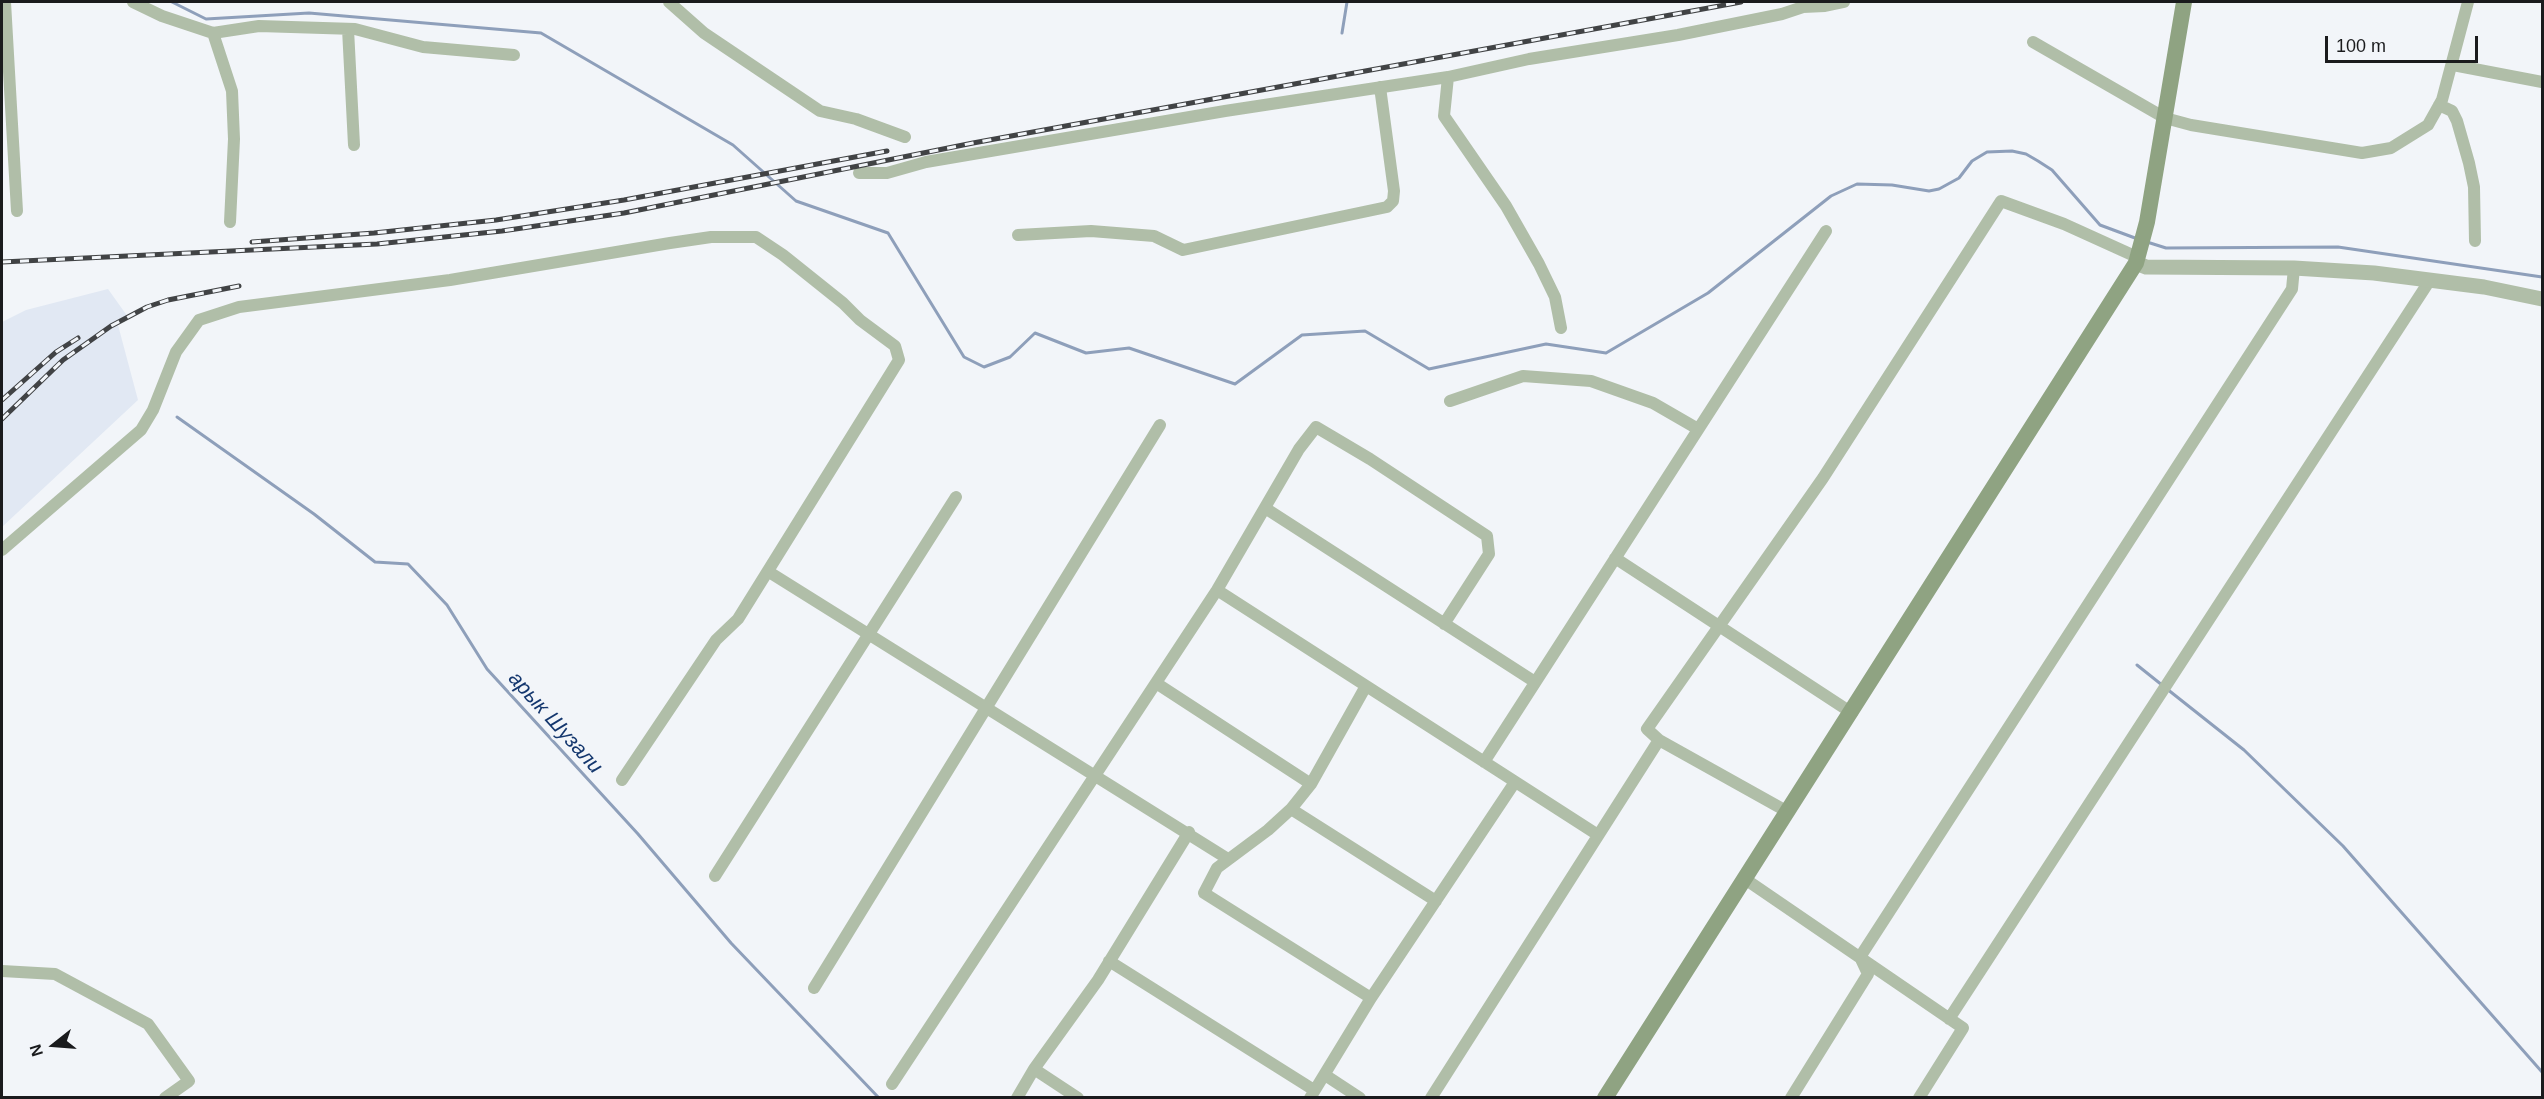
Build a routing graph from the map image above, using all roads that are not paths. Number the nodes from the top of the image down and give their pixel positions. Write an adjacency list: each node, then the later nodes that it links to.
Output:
1 (5, 2): 20 (street)
2 (133, 2): 8 (street)
3 (669, 2): 17 (street)
4 (1844, 2): 12 (street)
5 (2184, 2): 16 (main road)
6 (2468, 2): 11 (street)
7 (348, 29): 8 (street); 10 (street); 18 (street)
8 (213, 33): 21 (street)
9 (2033, 42): 16 (street)
10 (513, 55)
11 (2453, 65): 13 (street); 15 (street)
12 (1448, 77): 14 (street); 29 (street)
13 (2542, 81)
14 (1380, 87): 19 (street); 23 (street)
15 (2439, 105): 16 (street); 24 (street)
16 (2164, 118): 25 (main road)
17 (905, 137)
18 (354, 145)
19 (859, 173)
20 (17, 211)
21 (230, 222)
22 (1826, 231): 32 (street)
23 (1018, 235)
24 (2475, 241)
25 (2137, 261): 26 (street); 40 (street); 46 (main road)
26 (2294, 268): 27 (street); 61 (street)
27 (2430, 280): 28 (street); 66 (street)
28 (2542, 299)
29 (1561, 328)
30 (1450, 401): 32 (street)
31 (1160, 425): 45 (street)
32 (1698, 429): 36 (street)
33 (956, 497): 41 (street)
34 (1264, 508): 38 (street); 39 (street); 39 (street)
35 (2, 549): 37 (street)
36 (1616, 558): 40 (street); 42 (street)
37 (769, 572): 41 (street); 50 (street)
38 (1217, 590): 43 (street); 44 (street)
39 (1444, 624): 42 (street)
40 (1717, 626): 46 (street); 47 (street)
41 (869, 633): 45 (street); 58 (street)
42 (1535, 682): 48 (street)
43 (1156, 683): 49 (street); 52 (street)
44 (1366, 686): 48 (street); 52 (street)
45 (988, 706): 49 (street); 64 (street)
46 (1852, 713): 54 (main road)
47 (1659, 740): 54 (street); 56 (street)
48 (1484, 762): 51 (street)
49 (1095, 775): 55 (street); 69 (street)
50 (622, 780)
51 (1515, 782): 56 (street); 60 (street)
52 (1311, 784): 53 (street)
53 (1291, 809): 57 (street); 60 (street)
54 (1788, 812): 59 (main road)
55 (1189, 832): 57 (street); 62 (street)
56 (1598, 835): 75 (street)
57 (1228, 859): 65 (street)
58 (715, 876)
59 (1745, 879): 61 (street); 76 (main road)
60 (1436, 901): 65 (street)
61 (1860, 957): 66 (street); 77 (street)
62 (1109, 961): 67 (street); 70 (street)
63 (2, 971): 71 (street)
64 (814, 988)
65 (1371, 998): 68 (street)
66 (1949, 1019): 78 (street)
67 (1034, 1069): 72 (street); 73 (street)
68 (1325, 1075): 70 (street); 74 (street)
69 (892, 1084)
70 (1312, 1094)
71 (165, 1098)
72 (1017, 1098)
73 (1078, 1098)
74 (1360, 1098)
75 (1431, 1098)
76 (1605, 1098)
77 (1791, 1098)
78 (1919, 1098)

